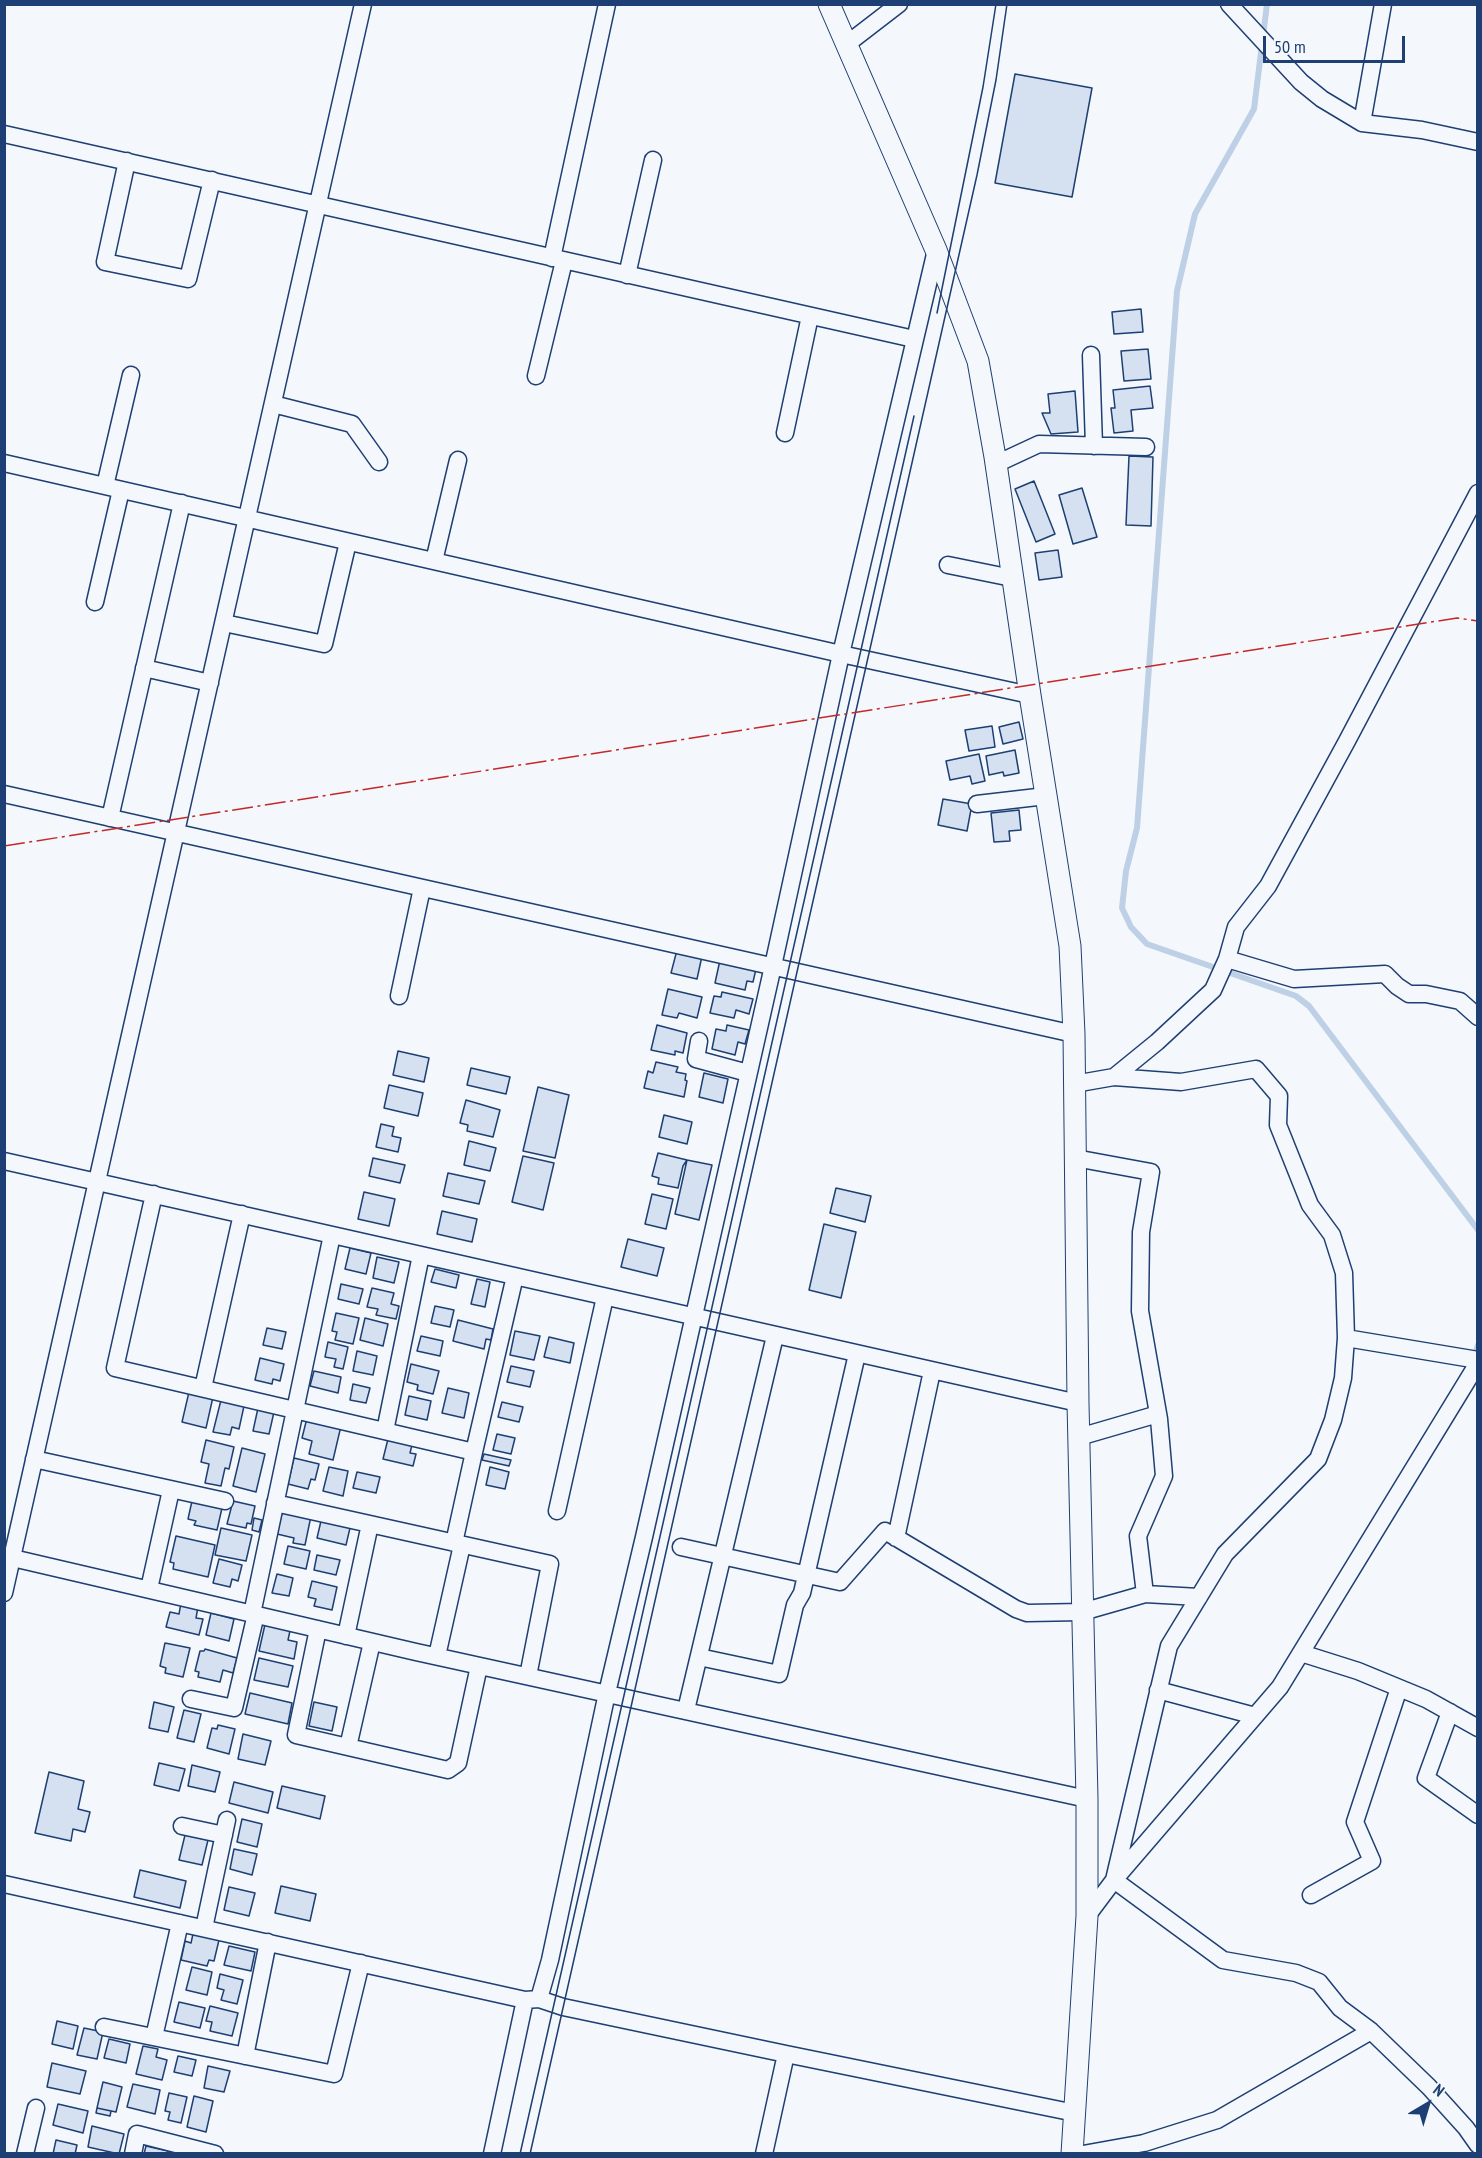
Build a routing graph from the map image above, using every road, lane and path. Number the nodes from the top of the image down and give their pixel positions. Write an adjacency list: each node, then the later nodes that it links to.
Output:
1 (363, 4): 14 (street)
2 (608, 4): 16 (street)
3 (829, 4): 7 (street)
4 (899, 4): 7 (street)
5 (1229, 4): 8 (street)
6 (1383, 4): 8 (street)
7 (847, 44): 15 (street)
8 (1362, 123): 10 (street)
9 (4, 134): 12 (street)
10 (1478, 142)
11 (653, 160): 17 (street)
12 (127, 161): 13 (street); 13 (street)
13 (212, 180): 14 (street)
14 (317, 204): 16 (street); 23 (street)
15 (936, 250): 19 (street); 30 (street)
16 (558, 260): 17 (street); 22 (street)
17 (627, 275): 18 (street)
18 (810, 316): 19 (street); 24 (street)
19 (914, 339): 41 (street)
20 (1091, 355): 25 (street)
21 (131, 375): 31 (street)
22 (536, 376)
23 (273, 404): 28 (street); 34 (street)
24 (785, 433)
25 (1094, 446): 26 (street); 30 (street)
26 (1146, 447)
27 (458, 460): 36 (street)
28 (379, 462)
29 (4, 463): 31 (street)
30 (996, 464): 38 (street)
31 (113, 488): 33 (street); 39 (street)
32 (1478, 493): 51 (street)
33 (182, 503): 34 (street); 42 (street)
34 (248, 520): 35 (street); 40 (street)
35 (348, 542): 36 (street); 40 (street)
36 (434, 561): 41 (street)
37 (948, 565): 38 (street)
38 (1012, 578): 44 (street)
39 (95, 602)
40 (224, 623): 43 (street)
41 (841, 654): 44 (street); 52 (street)
42 (144, 668): 43 (street); 48 (street)
43 (210, 683): 49 (street)
44 (1030, 695): 46 (street)
45 (4, 794): 48 (street)
46 (1046, 796): 47 (street); 55 (street)
47 (977, 804)
48 (110, 818): 49 (street)
49 (176, 832): 50 (street); 62 (street)
50 (422, 888): 52 (street); 53 (street)
51 (1225, 965): 54 (street); 58 (street)
52 (772, 966): 55 (street); 57 (street)
53 (399, 996)
54 (1478, 1017)
55 (1074, 1034): 59 (street)
56 (699, 1041): 57 (street)
57 (748, 1073): 69 (street)
58 (1114, 1077): 59 (street); 71 (street)
59 (1074, 1084): 60 (street)
60 (1075, 1158): 76 (street); 78 (street)
61 (4, 1161): 62 (street)
62 (97, 1182): 63 (street); 82 (street)
63 (154, 1194): 64 (street); 75 (street)
64 (242, 1214): 65 (street); 75 (street)
65 (332, 1235): 66 (street); 77 (street)
66 (421, 1255): 67 (street); 79 (street)
67 (515, 1276): 68 (street); 81 (street)
68 (605, 1297): 69 (street); 86 (street)
69 (693, 1317): 70 (street); 110 (street)
70 (775, 1336): 72 (street); 92 (street)
71 (1346, 1338): 73 (street); 97 (street)
72 (857, 1354): 74 (street); 93 (street)
73 (1478, 1362): 103 (street)
74 (932, 1371): 76 (street); 88 (street)
75 (203, 1388): 77 (street)
76 (1078, 1403): 80 (street)
77 (294, 1410): 79 (street); 85 (street)
78 (1158, 1414): 80 (street); 96 (street)
79 (385, 1431): 81 (street)
80 (1078, 1437): 98 (street)
81 (474, 1452): 89 (street)
82 (34, 1459): 83 (street); 91 (street)
83 (171, 1490): 84 (street); 94 (street)
84 (225, 1502)
85 (275, 1503): 87 (street); 99 (street)
86 (557, 1511)
87 (370, 1524): 89 (street); 101 (street)
88 (896, 1538): 93 (street); 98 (street)
89 (458, 1544): 104 (street); 107 (street)
90 (681, 1547): 92 (street)
91 (8, 1556): 94 (street); 95 (street)
92 (723, 1557): 93 (street); 105 (street)
93 (807, 1575): 105 (street)
94 (149, 1589): 99 (street)
95 (4, 1593)
96 (1145, 1594): 97 (street); 98 (street)
97 (1199, 1597): 109 (street)
98 (1082, 1612): 117 (street)
99 (254, 1614): 100 (street); 111 (street)
100 (318, 1629): 101 (street); 116 (street)
101 (346, 1636): 102 (street)
102 (372, 1642): 104 (street); 116 (street)
103 (1301, 1653): 108 (street); 114 (street)
104 (437, 1656): 106 (street)
105 (699, 1657): 112 (street)
106 (479, 1666): 107 (street); 116 (street)
107 (528, 1676): 110 (street)
108 (1399, 1688): 113 (street); 122 (street)
109 (1158, 1690): 114 (street); 120 (street)
110 (607, 1693): 112 (street); 128 (street)
111 (191, 1699)
112 (686, 1710): 117 (street)
113 (1450, 1712): 115 (street); 118 (street)
114 (1256, 1716): 120 (street)
115 (1478, 1728)
116 (348, 1747)
117 (1087, 1799): 123 (street)
118 (1478, 1815)
119 (182, 1826): 125 (street)
120 (1114, 1880): 123 (street); 130 (street)
121 (4, 1884): 124 (street)
122 (1311, 1895)
123 (1087, 1916): 135 (street)
124 (180, 1923): 125 (street); 131 (street)
125 (204, 1928): 126 (street)
126 (268, 1942): 127 (street); 133 (street)
127 (361, 1963): 128 (street); 133 (street)
128 (532, 2000): 132 (street); 140 (street)
129 (104, 2026): 131 (street)
130 (1371, 2031): 136 (street); 143 (street)
131 (154, 2037): 133 (street)
132 (786, 2054): 135 (street); 141 (street)
133 (244, 2056)
134 (36, 2108): 137 (street)
135 (1075, 2113): 142 (street)
136 (1478, 2145)
137 (25, 2154)
138 (133, 2154): 139 (street)
139 (215, 2154)
140 (492, 2154)
141 (764, 2154)
142 (1072, 2154)
143 (1083, 2154)

